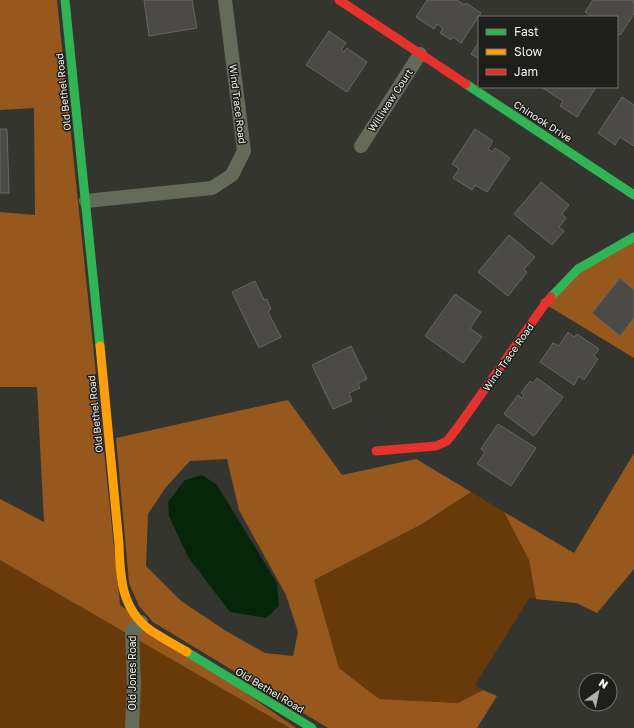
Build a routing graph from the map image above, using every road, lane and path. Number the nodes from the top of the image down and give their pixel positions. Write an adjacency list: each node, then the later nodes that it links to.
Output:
1 (65, 0): 7 (street, Old Bethel Road)
2 (225, 0): 7 (street, Wind Trace Road)
3 (339, 0): 4 (street, Chinook Drive)
4 (420, 54): 5 (street, Williwaw Court); 6 (street, Chinook Drive)
5 (360, 146)
6 (634, 194)
7 (86, 201): 10 (street, Old Bethel Road)
8 (634, 237): 9 (street, Wind Trace Road)
9 (376, 451)
10 (141, 622): 11 (street, Old Jones Road); 12 (street, Old Bethel Road)
11 (132, 728)
12 (312, 728)

